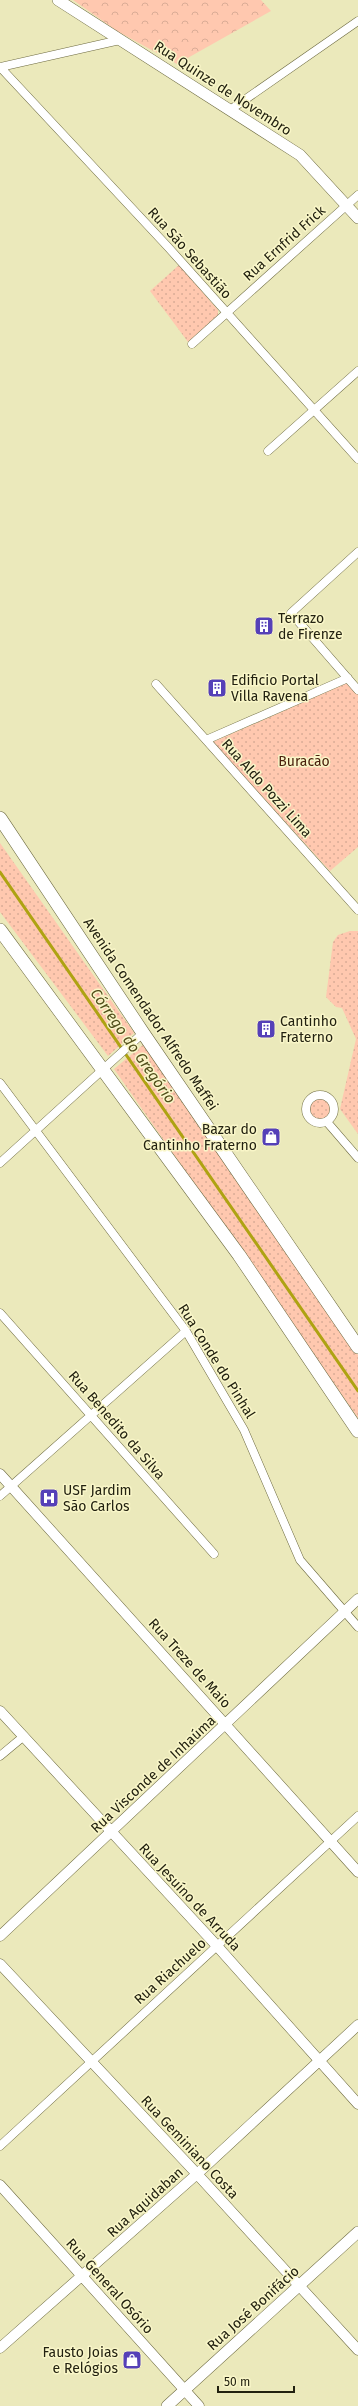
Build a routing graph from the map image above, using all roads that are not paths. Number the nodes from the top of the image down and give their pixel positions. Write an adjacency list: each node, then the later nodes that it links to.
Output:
1 (58, 0): 3 (main road, Rua Quinze de Novembro)
2 (358, 22): 5 (street)
3 (120, 40): 4 (street); 5 (main road, Rua Quinze de Novembro)
4 (0, 67): 9 (street, Rua São Sebastião)
5 (230, 110): 7 (main road, Rua Quinze de Novembro)
6 (358, 195): 7 (street, Rua Ernfrid Frick)
7 (346, 205): 8 (main road, Rua Quinze de Novembro); 9 (street, Rua Ernfrid Frick)
8 (358, 218)
9 (226, 312): 10 (street, Rua Ernfrid Frick); 12 (street, Rua São Sebastião)
10 (192, 344)
11 (358, 371): 12 (street)
12 (315, 409): 13 (street); 14 (street, Rua São Sebastião)
13 (268, 451)
14 (358, 459)
15 (358, 552): 16 (street)
16 (348, 678): 18 (street); 19 (street)
17 (156, 684): 19 (street, Rua Aldo Pozzi Lima)
18 (358, 690)
19 (206, 740): 21 (street, Rua Aldo Pozzi Lima)
20 (0, 818): 23 (main road, Avenida Comendador Alfredo Maffei)
21 (358, 910)
22 (0, 930): 24 (main road)
23 (144, 1033): 24 (street); 32 (main road, Avenida Comendador Alfredo Maffei)
24 (106, 1066): 27 (street); 34 (main road)
25 (0, 1083): 27 (street, Rua Conde do Pinhal)
26 (327, 1122): 28 (street)
27 (35, 1132): 29 (street); 31 (street, Rua Conde do Pinhal)
28 (358, 1158)
29 (0, 1163)
30 (0, 1313): 33 (street, Rua Benedito da Silva)
31 (186, 1330): 33 (street); 40 (street, Rua Conde do Pinhal)
32 (358, 1347)
33 (91, 1415): 36 (street); 38 (street, Rua Benedito da Silva)
34 (358, 1431)
35 (0, 1474): 36 (street, Rua Treze de Maio)
36 (11, 1486): 37 (street); 43 (street, Rua Treze de Maio)
37 (0, 1496)
38 (214, 1554)
39 (358, 1599): 40 (street, Rua Visconde de Inhaúma)
40 (345, 1612): 41 (street, Rua Conde do Pinhal); 43 (street, Rua Visconde de Inhaúma)
41 (358, 1627)
42 (0, 1710): 44 (street, Rua Jesuíno de Arruda)
43 (227, 1725): 47 (street, Rua Visconde de Inhaúma); 48 (street, Rua Treze de Maio)
44 (24, 1736): 45 (street); 47 (street, Rua Jesuíno de Arruda)
45 (0, 1756)
46 (358, 1816): 48 (street, Rua Riachuelo)
47 (110, 1833): 50 (street, Rua Visconde de Inhaúma); 51 (street, Rua Jesuíno de Arruda)
48 (331, 1841): 49 (street, Rua Treze de Maio); 51 (street, Rua Riachuelo)
49 (358, 1872)
50 (0, 1936)
51 (217, 1946): 54 (street, Rua Jesuíno de Arruda); 55 (street, Rua Riachuelo)
52 (0, 1964): 55 (street, Rua Geminiano Costa)
53 (358, 2025): 54 (street, Rua Aquidaban)
54 (320, 2060): 56 (street, Rua Jesuíno de Arruda); 58 (street, Rua Aquidaban)
55 (91, 2061): 57 (street, Rua Riachuelo); 58 (street, Rua Geminiano Costa)
56 (358, 2104)
57 (0, 2146)
58 (197, 2174): 61 (street, Rua Aquidaban); 62 (street, Rua Geminiano Costa)
59 (0, 2186): 61 (street, Rua General Osório)
60 (358, 2232): 62 (main road, Rua José Bonifácio)
61 (82, 2276): 63 (street, Rua Aquidaban); 65 (street, Rua General Osório)
62 (299, 2288): 64 (street, Rua Geminiano Costa); 65 (main road, Rua José Bonifácio)
63 (0, 2348)
64 (358, 2350)
65 (184, 2390): 66 (main road, Rua José Bonifácio); 67 (street, Rua General Osório)
66 (167, 2406)
67 (199, 2406)

